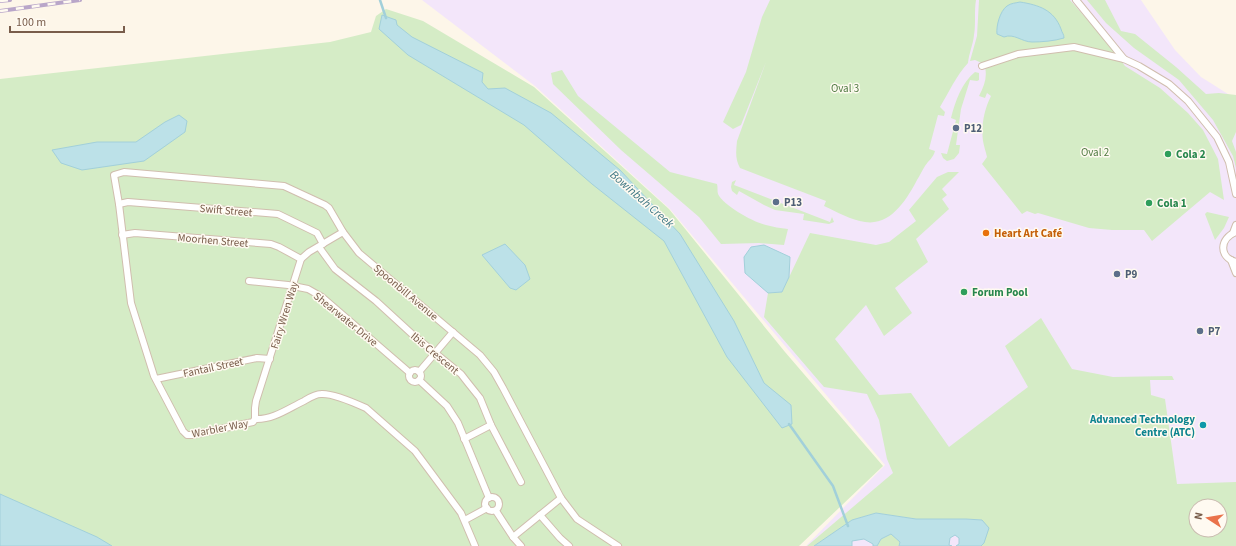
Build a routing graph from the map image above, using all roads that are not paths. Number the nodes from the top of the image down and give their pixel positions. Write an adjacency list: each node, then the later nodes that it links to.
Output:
1 (1076, 0): 2 (street)
2 (1124, 59): 3 (street); 5 (street)
3 (982, 66)
4 (114, 176): 6 (street, Warbler Way); 8 (street, Spoonbill Avenue)
5 (1236, 194)
6 (119, 204): 10 (street, Warbler Way); 11 (street, Swift Street)
7 (1236, 225): 9 (street)
8 (342, 232): 11 (street); 17 (street, Spoonbill Avenue)
9 (1235, 232): 13 (street)
10 (122, 235): 12 (street, Moorhen Street); 22 (street, Warbler Way)
11 (321, 246): 12 (street); 18 (street, Ibis Crescent)
12 (301, 259): 16 (street, Fairy Wren Way)
13 (1234, 261): 14 (street)
14 (1236, 273)
15 (249, 281): 16 (street, Shearwater Drive)
16 (293, 286): 19 (street, Fairy Wren Way); 21 (street, Shearwater Drive)
17 (453, 332): 18 (street); 29 (street, Spoonbill Avenue)
18 (435, 352): 20 (street); 25 (street, Ibis Crescent)
19 (270, 360): 22 (street, Fantail Street); 24 (street, Fairy Wren Way)
20 (419, 372): 21 (street); 23 (street)
21 (410, 373): 23 (street)
22 (156, 380): 24 (street, Warbler Way)
23 (419, 380): 26 (street)
24 (255, 419): 33 (street, Warbler Way)
25 (491, 425): 26 (street); 27 (street, Ibis Crescent)
26 (464, 439): 28 (street)
27 (521, 482)
28 (489, 498): 30 (street); 31 (street)
29 (560, 498): 32 (street); 38 (street, Spoonbill Avenue)
30 (487, 508): 31 (street); 33 (street)
31 (496, 510): 34 (street)
32 (540, 515): 34 (street); 37 (street)
33 (465, 520): 35 (street, Warbler Way)
34 (513, 537): 36 (street)
35 (475, 546)
36 (521, 546)
37 (569, 546)
38 (618, 546)

